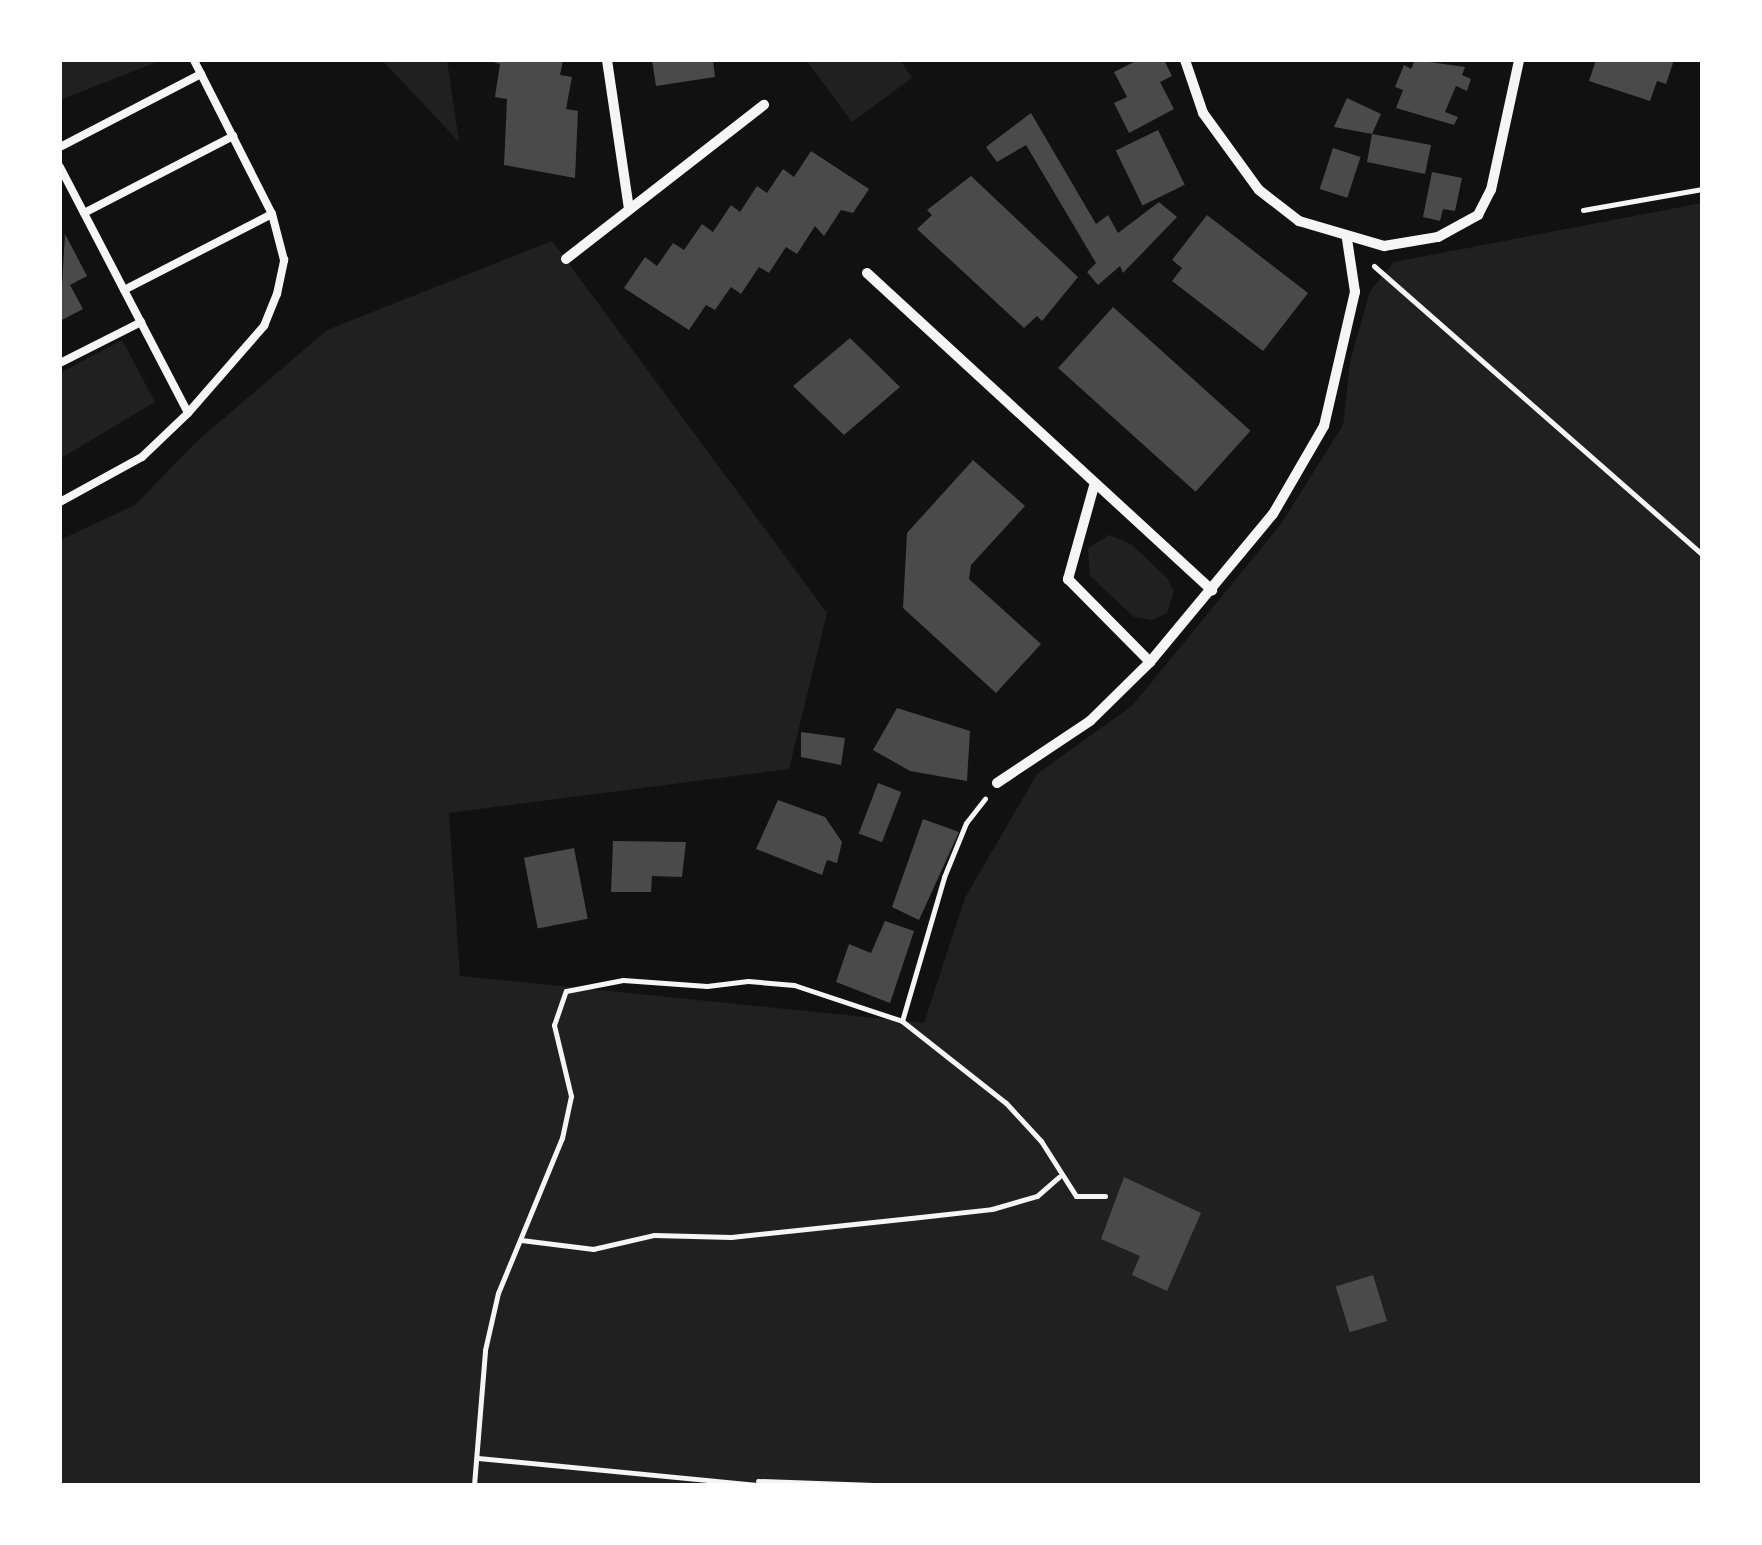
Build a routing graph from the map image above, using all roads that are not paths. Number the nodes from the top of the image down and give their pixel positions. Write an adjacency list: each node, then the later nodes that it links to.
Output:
1 (194, 60): 5 (lane)
2 (607, 60): 10 (street)
3 (1185, 60): 13 (street)
4 (1519, 60): 13 (street)
5 (201, 74): 7 (lane); 8 (lane)
6 (764, 105): 10 (street)
7 (232, 136): 11 (lane); 12 (lane)
8 (60, 146)
9 (60, 166): 11 (lane)
10 (629, 209): 14 (street)
11 (84, 213): 16 (lane)
12 (272, 214): 16 (lane); 19 (lane)
13 (1347, 239): 22 (street)
14 (566, 259)
15 (866, 273): 20 (street)
16 (124, 290): 17 (lane)
17 (140, 322): 18 (lane); 19 (lane)
18 (60, 363)
19 (188, 413): 21 (lane)
20 (1094, 486): 22 (street); 23 (street)
21 (60, 502)
22 (1212, 590): 23 (street)
23 (1150, 662): 24 (street)
24 (998, 783)

